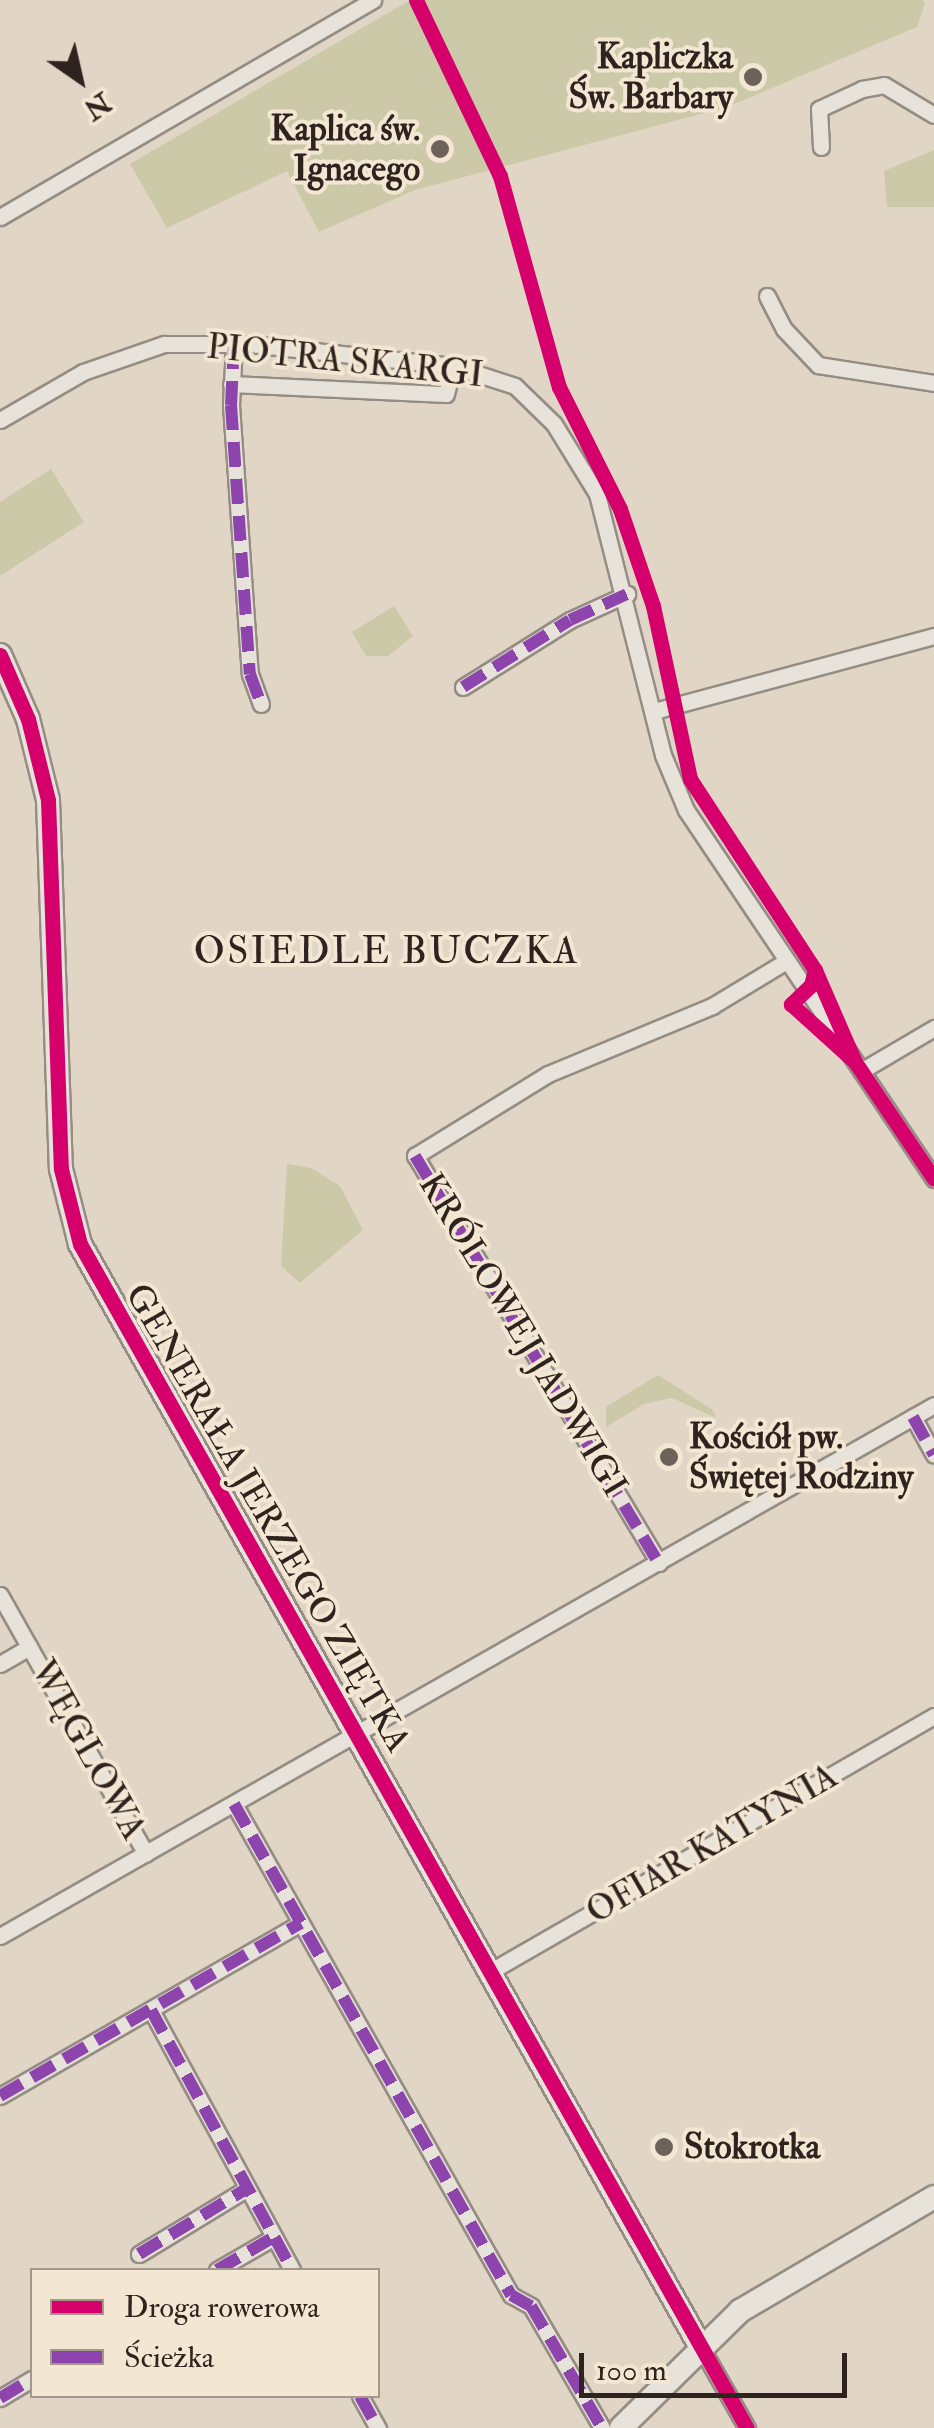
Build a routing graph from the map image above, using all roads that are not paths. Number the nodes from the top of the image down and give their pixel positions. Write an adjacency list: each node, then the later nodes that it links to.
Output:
1 (374, 0): 4 (street)
2 (934, 114): 3 (street)
3 (821, 147)
4 (0, 217)
5 (767, 296): 8 (street)
6 (234, 344): 7 (street, PIOTRA SKARGI); 9 (street); 10 (street, PIOTRA SKARGI)
7 (453, 366): 9 (street); 11 (street, PIOTRA SKARGI)
8 (934, 383)
9 (231, 384): 15 (street)
10 (0, 420)
11 (627, 594): 14 (street); 16 (street, PIOTRA SKARGI)
12 (934, 636): 16 (street)
13 (0, 655): 29 (street, GENERAŁA JERZEGO ZIĘTKA)
14 (462, 686)
15 (261, 704)
16 (654, 711): 17 (street, PIOTRA SKARGI)
17 (784, 963): 19 (street, PIOTRA SKARGI); 24 (street, KRÓLOWEJ JADWIGI)
18 (934, 1028): 19 (street)
19 (861, 1071): 20 (street, PIOTRA SKARGI)
20 (934, 1179)
21 (934, 1405): 22 (street)
22 (913, 1417): 23 (street); 24 (street)
23 (934, 1455)
24 (659, 1562): 29 (street)
25 (0, 1595): 26 (street, WĘGLOWA)
26 (30, 1647): 27 (street); 31 (street, WĘGLOWA)
27 (0, 1664)
28 (934, 1716): 34 (street, OFIAR KATYNIA)
29 (356, 1735): 30 (street); 34 (street, GENERAŁA JERZEGO ZIĘTKA)
30 (234, 1804): 31 (street); 32 (street)
31 (146, 1854): 33 (street)
32 (300, 1923): 35 (street); 48 (street)
33 (0, 1936)
34 (491, 1971): 43 (street, GENERAŁA JERZEGO ZIĘTKA)
35 (151, 2010): 36 (street); 37 (street)
36 (0, 2096)
37 (246, 2189): 39 (street); 40 (street)
38 (934, 2197): 43 (street)
39 (274, 2237): 41 (street); 42 (street)
40 (138, 2254)
41 (220, 2268)
42 (291, 2268)
43 (700, 2344): 49 (street); 50 (street)
44 (30, 2380): 45 (street)
45 (0, 2398)
46 (361, 2398): 47 (street)
47 (378, 2428)
48 (602, 2428)
49 (620, 2428)
50 (747, 2428)

